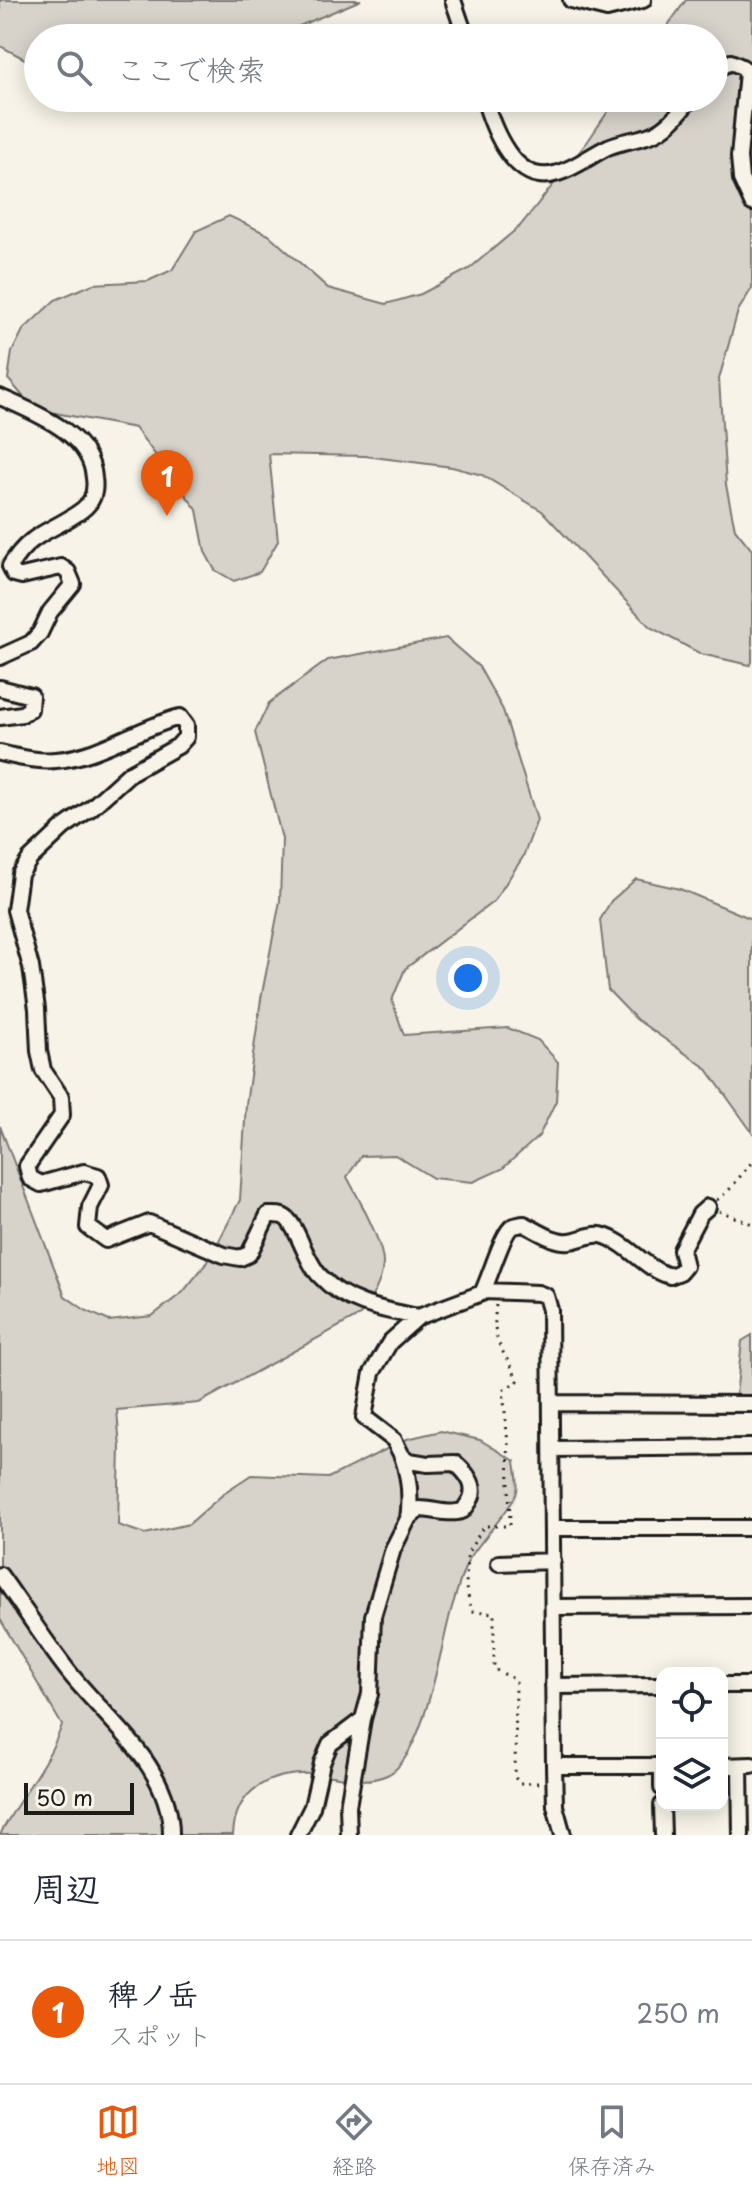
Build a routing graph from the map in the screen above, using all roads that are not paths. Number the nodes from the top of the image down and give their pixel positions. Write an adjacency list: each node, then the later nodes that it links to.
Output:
1 (453, 0): 4 (street)
2 (571, 0): 3 (street)
3 (643, 0)
4 (461, 24)
5 (728, 63): 8 (street)
6 (488, 112): 7 (street)
7 (679, 112)
8 (752, 203)
9 (0, 397): 10 (street)
10 (0, 657)
11 (0, 688): 12 (street)
12 (0, 717)
13 (0, 753): 16 (street)
14 (708, 1207): 15 (street)
15 (483, 1291): 16 (street); 17 (street)
16 (418, 1317): 21 (street)
17 (551, 1403): 18 (street); 20 (street)
18 (752, 1404)
19 (752, 1447): 20 (street)
20 (552, 1449): 23 (street)
21 (402, 1456): 22 (street); 22 (street)
22 (408, 1519): 34 (street)
23 (552, 1528): 24 (street); 25 (street)
24 (752, 1528)
25 (553, 1561): 26 (street); 29 (street)
26 (499, 1563)
27 (0, 1575): 39 (street)
28 (752, 1606): 29 (street)
29 (553, 1607): 33 (street)
30 (656, 1685): 33 (street)
31 (728, 1685): 32 (street)
32 (752, 1685)
33 (553, 1686): 35 (street)
34 (363, 1719): 40 (street); 41 (street)
35 (554, 1766): 36 (street); 42 (street)
36 (656, 1766)
37 (746, 1766): 44 (street)
38 (662, 1811): 43 (street)
39 (171, 1835)
40 (298, 1835)
41 (349, 1835)
42 (563, 1835)
43 (663, 1835)
44 (741, 1835)

